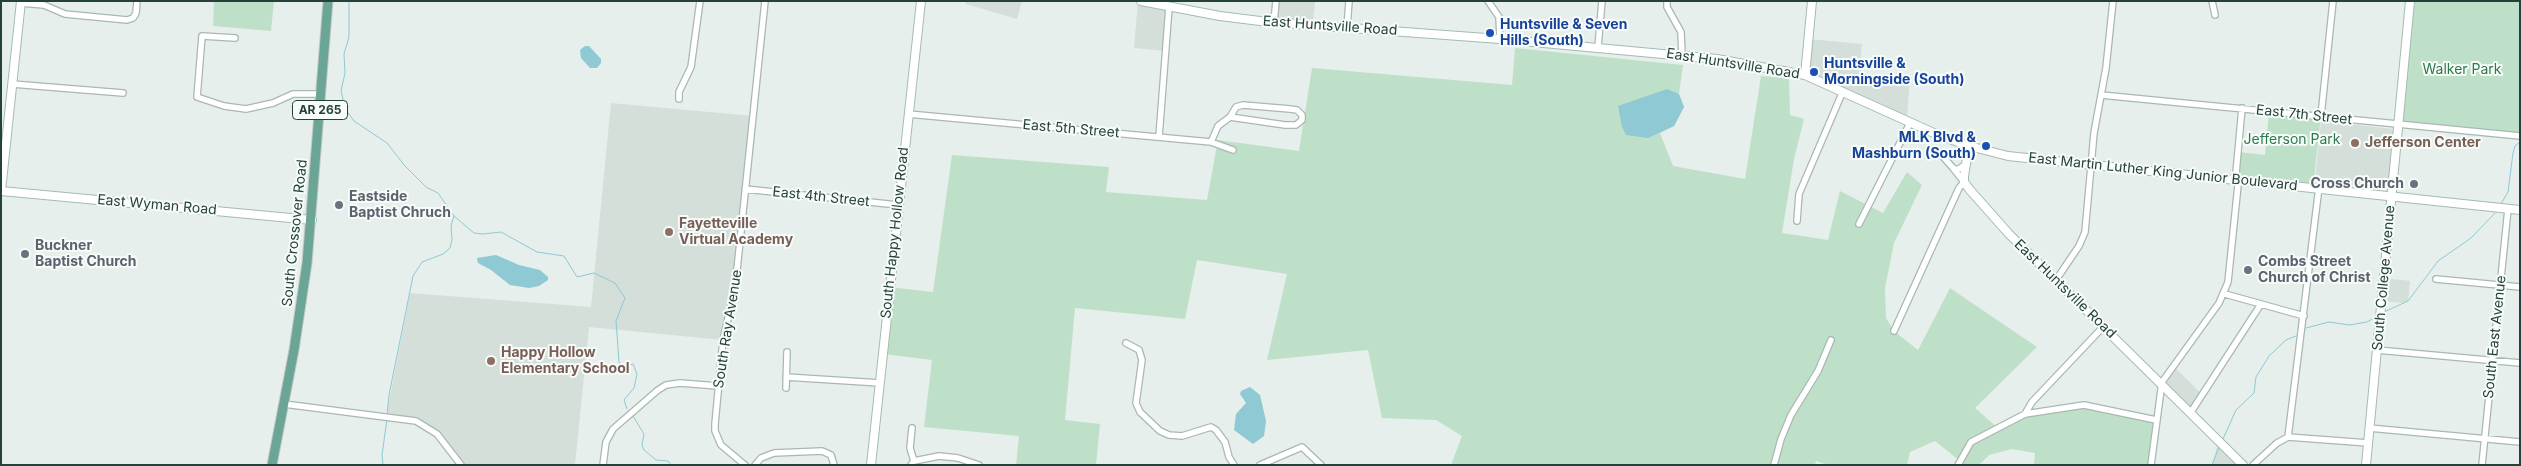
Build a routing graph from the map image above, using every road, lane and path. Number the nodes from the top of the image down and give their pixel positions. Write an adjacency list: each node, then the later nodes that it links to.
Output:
1 (137, 1): 17 (street)
2 (328, 1): 30 (main road, South Crossover Road / AR 265)
3 (700, 1): 32 (street)
4 (765, 1): 51 (street, South Ray Avenue)
5 (920, 1): 34 (street, South Happy Hollow Road)
6 (1142, 1): 18 (street, East Huntsville Road)
7 (1276, 1): 20 (street)
8 (1349, 1): 21 (street)
9 (1488, 1): 23 (street)
10 (1602, 1): 24 (street)
11 (1667, 1): 25 (street)
12 (1812, 1): 26 (street)
13 (2112, 1): 31 (street)
14 (2212, 1): 19 (street)
15 (2333, 1): 35 (street)
16 (2410, 1): 38 (street, South College Avenue)
17 (20, 2): 27 (street)
18 (1169, 7): 20 (street, East Huntsville Road); 40 (street)
19 (2215, 15)
20 (1274, 22): 21 (street, East Huntsville Road)
21 (1347, 28): 23 (street, East Huntsville Road)
22 (235, 38): 30 (street)
23 (1500, 39): 24 (street, East Huntsville Road)
24 (1598, 48): 25 (street, East Huntsville Road)
25 (1682, 55): 26 (street, East Huntsville Road)
26 (1805, 75): 28 (street, East Huntsville Road)
27 (12, 84): 29 (street); 52 (street)
28 (1843, 91): 37 (street, East Huntsville Road); 58 (street)
29 (123, 94)
30 (321, 94): 57 (main road, South Crossover Road / AR 265)
31 (2101, 95): 33 (street, East 7th Street); 46 (street)
32 (679, 100)
33 (2242, 108): 35 (street, East 7th Street); 48 (street)
34 (908, 114): 40 (street, East 5th Street); 54 (street, South Happy Hollow Road)
35 (2321, 116): 38 (street, East 7th Street)
36 (1230, 117): 36 (street); 41 (street)
37 (1910, 123): 42 (street, East Huntsville Road); 59 (street)
38 (2399, 125): 39 (street, East 7th Street); 53 (street, South College Avenue)
39 (2520, 136)
40 (1158, 137): 41 (street, East 5th Street)
41 (1211, 142): 43 (street, East 5th Street)
42 (1969, 146): 45 (street); 46 (street, East Martin Luther King Junior Boulevard)
43 (1233, 150)
44 (1938, 151): 47 (street)
45 (1966, 164): 47 (street); 49 (street)
46 (2091, 166): 48 (street, East Martin Luther King Junior Boulevard); 61 (street)
47 (1953, 168): 49 (street)
48 (2237, 180): 50 (street, East Martin Luther King Junior Boulevard); 64 (street)
49 (1964, 182): 61 (street, East Huntsville Road); 68 (street)
50 (2319, 188): 53 (street, East Martin Luther King Junior Boulevard); 66 (street)
51 (745, 189): 54 (street, East 4th Street); 78 (street, South Ray Avenue)
52 (1, 191): 57 (street, East Wyman Road)
53 (2391, 197): 55 (street, East Martin Luther King Junior Boulevard); 71 (street, South College Avenue)
54 (898, 205): 77 (street, South Happy Hollow Road)
55 (2508, 209): 56 (street, East Martin Luther King Junior Boulevard); 62 (street, South East Avenue)
56 (2520, 210)
57 (312, 220): 80 (main road, South Crossover Road / AR 265)
58 (1797, 221)
59 (1859, 224)
60 (2436, 279): 62 (street)
61 (2056, 280): 67 (street, East Huntsville Road)
62 (2500, 285): 63 (street); 73 (street, South East Avenue)
63 (2520, 287)
64 (2225, 294): 65 (street); 76 (street)
65 (2261, 304): 66 (street); 81 (street)
66 (2304, 316): 86 (street)
67 (2103, 327): 76 (street, East Huntsville Road); 82 (street)
68 (1894, 331)
69 (1831, 340): 102 (street)
70 (1126, 343): 99 (street)
71 (2377, 350): 73 (street); 85 (street, South College Avenue)
72 (787, 352): 75 (street)
73 (2492, 361): 74 (street); 87 (street, South East Avenue)
74 (2520, 363)
75 (786, 377): 77 (street); 79 (street)
76 (2162, 382): 81 (street, East Huntsville Road); 83 (street)
77 (880, 383): 97 (street, South Happy Hollow Road)
78 (718, 386): 93 (street); 94 (street, South Ray Avenue)
79 (786, 388)
80 (284, 404): 91 (main road, South Crossover Road / AR 265); 92 (street)
81 (2191, 412): 105 (street, East Huntsville Road)
82 (2025, 414): 83 (street); 103 (street)
83 (2156, 420): 104 (street)
84 (912, 428): 90 (street)
85 (2369, 428): 87 (street); 89 (street, South College Avenue)
86 (2288, 437): 89 (street); 106 (street)
87 (2484, 439): 88 (street); 108 (street, South East Avenue)
88 (2520, 442)
89 (2368, 443): 107 (street, South College Avenue)
90 (913, 463): 98 (street)
91 (272, 465)
92 (461, 465)
93 (603, 465)
94 (745, 465)
95 (755, 465): 96 (street)
96 (834, 465)
97 (871, 465)
98 (979, 465)
99 (1234, 465)
100 (1260, 465): 101 (street)
101 (1321, 465)
102 (1774, 465)
103 (1958, 465)
104 (2151, 465)
105 (2243, 465)
106 (2253, 465)
107 (2366, 465)
108 (2482, 465)

